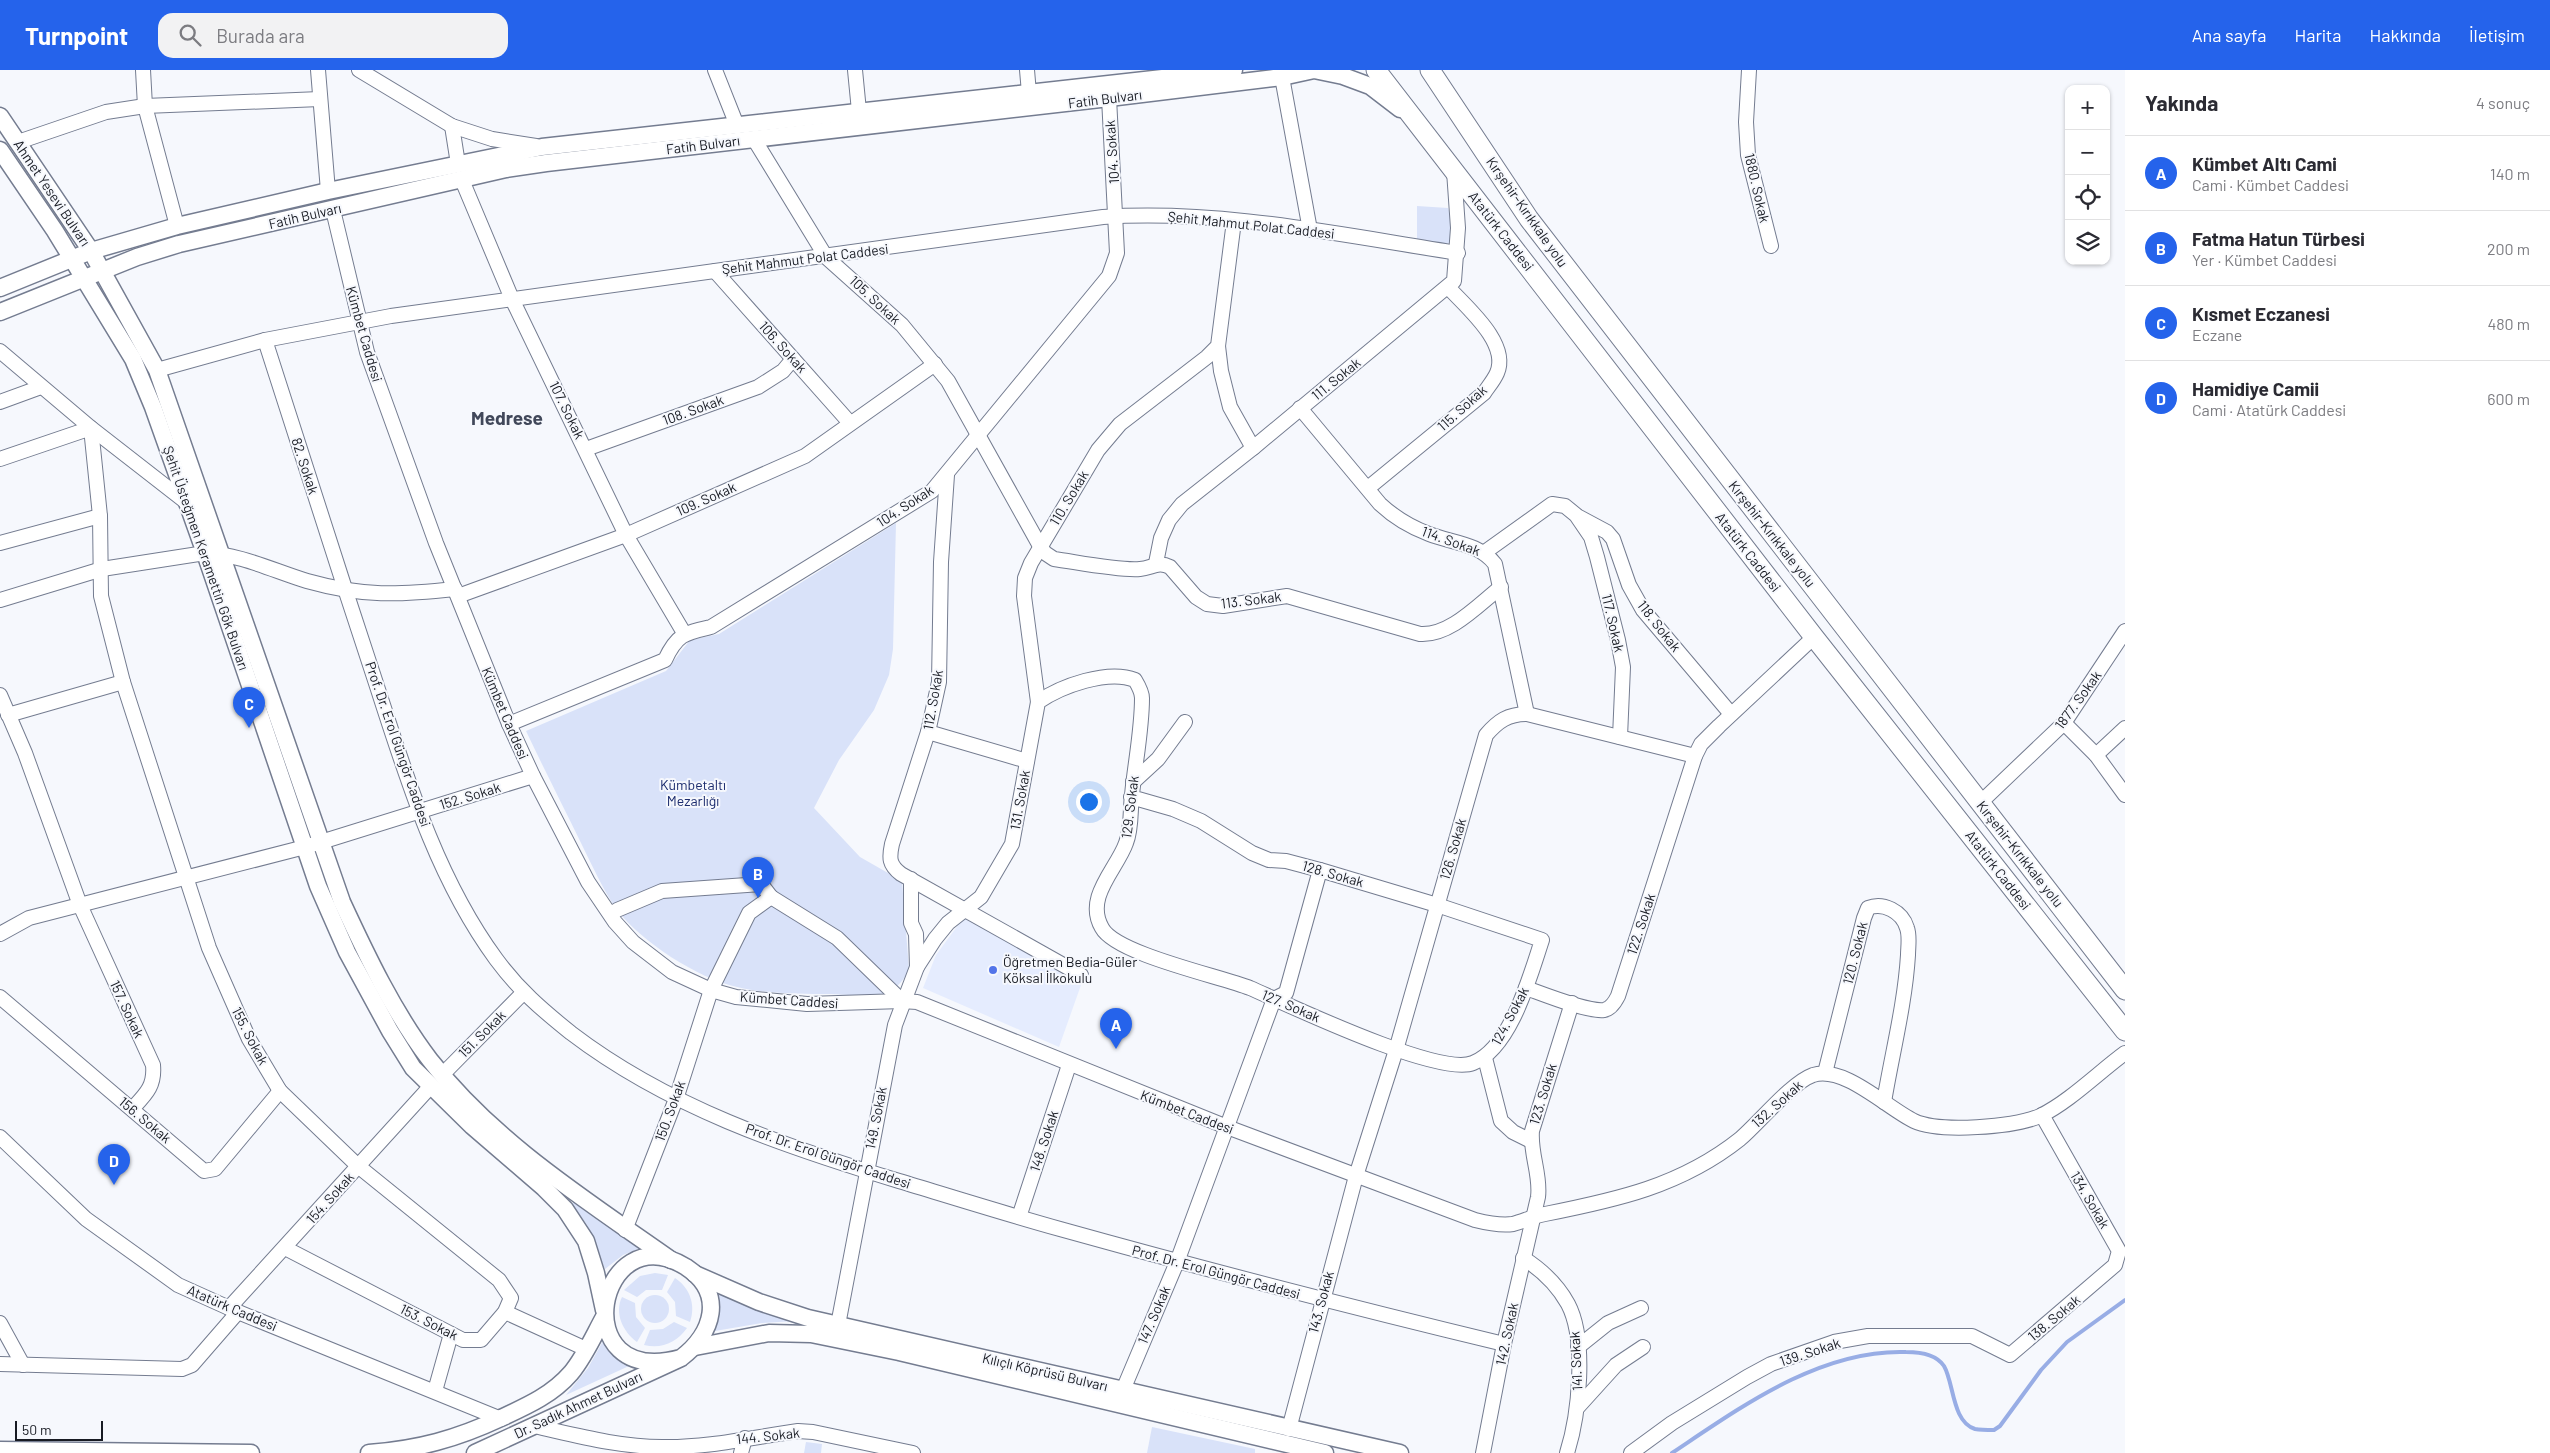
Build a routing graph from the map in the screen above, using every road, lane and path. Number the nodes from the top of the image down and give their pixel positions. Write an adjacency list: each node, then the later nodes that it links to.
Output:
1 (143, 70): 16 (street)
2 (318, 70): 15 (street)
3 (359, 70): 21 (street)
4 (716, 70): 20 (street)
5 (855, 70): 17 (street)
6 (1027, 70): 13 (street)
7 (1234, 70): 13 (main road, Fatih Bulvarı)
8 (1314, 70): 12 (main road, Fatih Bulvarı); 19 (main road)
9 (1376, 70): 19 (highway, Atatürk Caddesi)
10 (1430, 70): 101 (highway, Kırşehir-Kırıkkale yolu)
11 (1749, 70): 34 (street, 1880. Sokak)
12 (1282, 77): 14 (main road, Fatih Bulvarı); 33 (street)
13 (1029, 93): 17 (main road, Fatih Bulvarı)
14 (1109, 98): 22 (main road, Fatih Bulvarı); 30 (street, 104. Sokak)
15 (320, 100): 16 (street); 28 (street)
16 (145, 106): 23 (street); 32 (street)
17 (859, 111): 20 (main road, Fatih Bulvarı)
18 (0, 116): 23 (main road, Ahmet Yesevi Bulvarı)
19 (1415, 121): 26 (highway, Atatürk Caddesi)
20 (736, 123): 24 (main road, Fatih Bulvarı)
21 (452, 126): 24 (street); 27 (street, 107. Sokak)
22 (754, 139): 27 (main road, Fatih Bulvarı); 37 (street, 105. Sokak)
23 (18, 142): 35 (main road, Ahmet Yesevi Bulvarı)
24 (542, 146): 27 (main road, Fatih Bulvarı)
25 (0, 150): 38 (main road, Ahmet Yesevi Bulvarı)
26 (1454, 171): 36 (street); 81 (highway, Atatürk Caddesi)
27 (460, 172): 28 (main road, Fatih Bulvarı); 29 (main road, Fatih Bulvarı); 44 (street, 107. Sokak)
28 (328, 191): 32 (main road, Fatih Bulvarı)
29 (333, 210): 39 (main road, Fatih Bulvarı); 46 (street, Kümbet Caddesi)
30 (1116, 216): 31 (street, Şehit Mahmut Polat Caddesi); 37 (street, Şehit Mahmut Polat Caddesi); 58 (street, 104. Sokak)
31 (1234, 221): 33 (street, Şehit Mahmut Polat Caddesi); 48 (street)
32 (177, 226): 35 (main road, Fatih Bulvarı)
33 (1310, 230): 36 (street, Şehit Mahmut Polat Caddesi)
34 (1771, 246)
35 (91, 251): 38 (main road, Fatih Bulvarı); 39 (main road, Ahmet Yesevi Bulvarı)
36 (1458, 253): 42 (street)
37 (826, 257): 40 (street, Şehit Mahmut Polat Caddesi); 51 (street, 105. Sokak)
38 (73, 259): 41 (main road, Şehit Üsteğmen Keramettin Gök Bulvarı); 43 (main road, Fatih Bulvarı)
39 (102, 271): 41 (main road, Fatih Bulvarı); 52 (main road, Şehit Üsteğmen Keramettin Gök Bulvarı)
40 (715, 271): 44 (street, Şehit Mahmut Polat Caddesi); 50 (street, 106. Sokak)
41 (86, 279): 45 (main road, Fatih Bulvarı); 64 (main road, Şehit Üsteğmen Keramettin Gök Bulvarı)
42 (1448, 287): 55 (street, 111. Sokak); 63 (street, 115. Sokak)
43 (0, 288)
44 (512, 299): 46 (street, Şehit Mahmut Polat Caddesi); 60 (street, 107. Sokak)
45 (0, 312)
46 (358, 322): 47 (street, Şehit Mahmut Polat Caddesi); 77 (street, Kümbet Caddesi)
47 (266, 340): 52 (street, Şehit Mahmut Polat Caddesi); 76 (street, 82. Sokak)
48 (1218, 346): 59 (street); 69 (street, 110. Sokak)
49 (0, 351): 53 (street)
50 (793, 359): 56 (street, 106. Sokak); 60 (street, 108. Sokak)
51 (935, 364): 56 (street, 109. Sokak); 58 (street, 105. Sokak)
52 (157, 370): 72 (main road, Şehit Üsteğmen Keramettin Gök Bulvarı)
53 (41, 387): 54 (street); 57 (street)
54 (0, 402)
55 (1300, 408): 59 (street, 111. Sokak); 63 (street, 114. Sokak)
56 (850, 423): 67 (street, 109. Sokak)
57 (90, 428): 61 (street); 64 (street); 66 (street, 155. Sokak)
58 (979, 436): 62 (street, 104. Sokak); 69 (street)
59 (1253, 448): 73 (street, 111. Sokak)
60 (586, 449): 67 (street, 107. Sokak)
61 (0, 459)
62 (947, 475): 80 (street, 104. Sokak); 92 (street, 112. Sokak)
63 (1368, 488): 70 (street, 114. Sokak)
64 (186, 502): 71 (main road, Şehit Üsteğmen Keramettin Gök Bulvarı)
65 (1576, 515): 70 (street, 118. Sokak); 86 (street, 118. Sokak); 93 (street, 117. Sokak)
66 (100, 516): 68 (street); 74 (street, 155. Sokak)
67 (626, 535): 77 (street, 109. Sokak); 80 (street, 107. Sokak)
68 (0, 543)
69 (1040, 546): 73 (street); 84 (street, 110. Sokak)
70 (1485, 552): 75 (street, 114. Sokak)
71 (205, 553): 72 (street, 109. Sokak); 74 (street, 109. Sokak); 104 (main road, Şehit Üsteğmen Keramettin Gök Bulvarı)
72 (222, 554): 76 (street, 109. Sokak); 103 (main road, Şehit Üsteğmen Keramettin Gök Bulvarı)
73 (1156, 563): 75 (street, 113. Sokak)
74 (102, 569): 78 (street, 109. Sokak); 82 (street, 155. Sokak)
75 (1501, 587): 85 (street, 114. Sokak)
76 (346, 591): 77 (street, 109. Sokak); 102 (street, Prof. Dr. Erol Güngör Caddesi)
77 (456, 593): 90 (street, Kümbet Caddesi)
78 (0, 600)
79 (2125, 631): 89 (street, 1877. Sokak)
80 (684, 633): 90 (street)
81 (1814, 636): 86 (street); 126 (highway, Atatürk Caddesi)
82 (123, 682): 87 (street); 106 (street, 155. Sokak)
83 (0, 695): 87 (street, 157. Sokak)
84 (1038, 702): 96 (street, 131. Sokak); 98 (street, 129. Sokak)
85 (1527, 714): 93 (street, 126. Sokak); 110 (street, 126. Sokak)
86 (1731, 714): 95 (street)
87 (8, 715): 109 (street, 157. Sokak)
88 (1185, 722): 98 (street)
89 (2064, 723): 94 (street); 101 (street, 1877. Sokak)
90 (509, 724): 97 (street, Kümbet Caddesi)
91 (2125, 728): 94 (street)
92 (928, 732): 96 (street); 107 (street, 112. Sokak)
93 (1620, 737): 95 (street, 126. Sokak)
94 (2096, 755): 99 (street)
95 (1695, 756): 125 (street, 122. Sokak)
96 (1027, 761): 111 (street, 131. Sokak)
97 (533, 776): 102 (street, 152. Sokak); 119 (street, Kümbet Caddesi)
98 (1133, 782): 100 (street, 129. Sokak)
99 (2125, 795)
100 (1131, 797): 105 (street, 128. Sokak); 115 (street, 129. Sokak)
101 (1980, 803): 120 (highway, Kırşehir-Kırıkkale yolu)
102 (418, 812): 103 (street, 152. Sokak); 121 (street, Prof. Dr. Erol Güngör Caddesi)
103 (320, 842): 104 (street, 152. Sokak); 132 (main road, Şehit Üsteğmen Keramettin Gök Bulvarı)
104 (305, 847): 106 (street, 152. Sokak); 133 (main road, Şehit Üsteğmen Keramettin Gök Bulvarı)
105 (1320, 870): 110 (street, 128. Sokak); 123 (street)
106 (187, 878): 109 (street, 152. Sokak); 134 (street, 155. Sokak)
107 (911, 879): 111 (street, 112. Sokak); 116 (street)
108 (770, 897): 112 (street); 119 (street, 150. Sokak); 124 (street)
109 (80, 905): 113 (street, 152. Sokak); 137 (street, 157. Sokak)
110 (1437, 905): 114 (street, 128. Sokak); 127 (street, 126. Sokak)
111 (966, 909): 116 (street, 131. Sokak); 117 (street, 112. Sokak)
112 (618, 910)
113 (0, 933)
114 (1542, 940): 118 (street, 124. Sokak)
115 (1184, 966): 123 (street, 127. Sokak)
116 (917, 967): 124 (street)
117 (1081, 975)
118 (1526, 988): 125 (street, 122. Sokak); 129 (street, 124. Sokak)
119 (712, 990): 124 (street, Kümbet Caddesi); 135 (street, 150. Sokak)
120 (2125, 990)
121 (522, 993): 132 (street, 151. Sokak); 135 (street, Prof. Dr. Erol Güngör Caddesi)
122 (0, 997): 137 (street, 156. Sokak)
123 (1274, 999): 127 (street, 127. Sokak); 139 (street)
124 (902, 1000): 130 (street, Kümbet Caddesi); 143 (street, 149. Sokak)
125 (1572, 1004): 141 (street, 123. Sokak)
126 (2125, 1030)
127 (1396, 1050): 129 (street, 124. Sokak); 144 (street, 126. Sokak)
128 (2125, 1053): 138 (street)
129 (1485, 1058): 141 (street)
130 (1069, 1065): 139 (street, Kümbet Caddesi); 146 (street, 148. Sokak)
131 (1825, 1073): 136 (street); 136 (street, 120. Sokak); 145 (street, 132. Sokak)
132 (442, 1075): 147 (main road, Şehit Üsteğmen Keramettin Gök Bulvarı)
133 (430, 1087): 142 (street, 154. Sokak); 158 (main road, Şehit Üsteğmen Keramettin Gök Bulvarı)
134 (280, 1091): 137 (street, 156. Sokak); 142 (street, 155. Sokak)
135 (676, 1099): 143 (street, Prof. Dr. Erol Güngör Caddesi); 147 (street, 150. Sokak)
136 (1884, 1102): 138 (street)
137 (132, 1109)
138 (2042, 1115): 153 (street, 134. Sokak)
139 (1227, 1128): 144 (street, Kümbet Caddesi); 151 (street, 147. Sokak)
140 (0, 1137): 156 (street, Atatürk Caddesi)
141 (1531, 1141): 145 (street, 123. Sokak)
142 (358, 1166): 148 (street, 154. Sokak); 157 (street)
143 (866, 1171): 146 (street, Prof. Dr. Erol Güngör Caddesi); 160 (street, 149. Sokak)
144 (1356, 1176): 145 (street, Kümbet Caddesi); 154 (street, 143. Sokak)
145 (1534, 1216): 149 (street, 142. Sokak)
146 (1019, 1217): 151 (street, Prof. Dr. Erol Güngör Caddesi)
147 (625, 1230): 150 (main road, Şehit Üsteğmen Keramettin Gök Bulvarı)
148 (285, 1248): 156 (street, 154. Sokak); 161 (street, 153. Sokak)
149 (1523, 1258): 162 (street, 142. Sokak); 164 (street, 141. Sokak)
150 (671, 1260): 152 (main road); 158 (main road)
151 (1177, 1262): 154 (street, Prof. Dr. Erol Güngör Caddesi); 171 (street, 147. Sokak)
152 (695, 1274): 160 (main road, Kılıçlı Köprüsü Bulvarı); 163 (main road)
153 (2098, 1282): 167 (street, 138. Sokak)
154 (1322, 1300): 162 (street, Prof. Dr. Erol Güngör Caddesi); 176 (street, 143. Sokak)
155 (1641, 1308): 164 (street)
156 (234, 1310): 170 (street, 154. Sokak); 172 (street, Atatürk Caddesi)
157 (505, 1312): 161 (street, 153. Sokak); 166 (street)
158 (604, 1313): 166 (main road, Dr. Sadık Ahmet Bulvarı); 168 (main road)
159 (0, 1322): 170 (street)
160 (838, 1325): 171 (main road, Kılıçlı Köprüsü Bulvarı)
161 (450, 1334): 172 (street)
162 (1504, 1344): 186 (street, 142. Sokak)
163 (696, 1347): 168 (main road); 184 (main road, Kılıçlı Köprüsü Bulvarı)
164 (1578, 1348): 173 (street, 141. Sokak)
165 (1643, 1348): 173 (street)
166 (586, 1349): 174 (main road, Dr. Sadık Ahmet Bulvarı)
167 (2010, 1355): 188 (street, 139. Sokak)
168 (681, 1358): 175 (main road, Dr. Sadık Ahmet Bulvarı)
169 (0, 1364): 170 (street, 154. Sokak)
170 (23, 1364)
171 (1122, 1390): 176 (main road, Kılıçlı Köprüsü Bulvarı)
172 (435, 1391): 174 (street, Atatürk Caddesi)
173 (1578, 1407): 187 (street, 141. Sokak)
174 (501, 1419): 180 (main road, Dr. Sadık Ahmet Bulvarı)
175 (534, 1426): 177 (street, 144. Sokak); 181 (main road, Dr. Sadık Ahmet Bulvarı)
176 (1289, 1429): 185 (main road, Kılıçlı Köprüsü Bulvarı)
177 (745, 1438): 182 (street); 183 (street, 144. Sokak)
178 (0, 1450): 179 (main road)
179 (251, 1453)
180 (369, 1453)
181 (475, 1453)
182 (741, 1453)
183 (913, 1453)
184 (1325, 1453)
185 (1400, 1453)
186 (1483, 1453)
187 (1567, 1453)
188 (1631, 1453)

